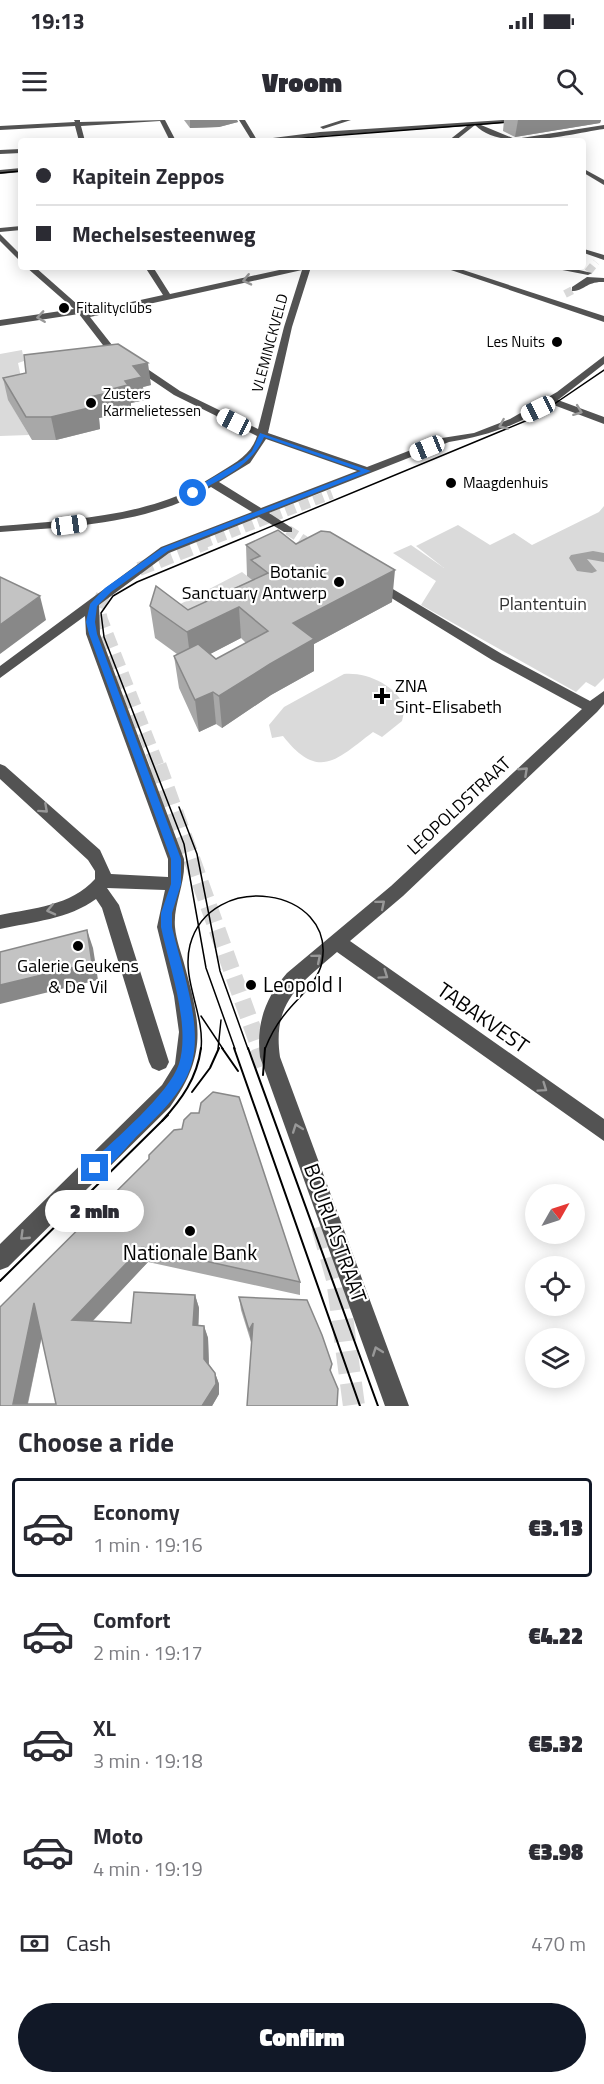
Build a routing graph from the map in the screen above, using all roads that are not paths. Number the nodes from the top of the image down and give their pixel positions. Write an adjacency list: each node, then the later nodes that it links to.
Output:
1 (160, 120): 7 (street); 15 (street)
2 (242, 120): 16 (street)
3 (348, 120): 12 (street)
4 (461, 120): 8 (street)
5 (479, 120): 8 (street)
6 (529, 120): 8 (street)
7 (78, 122): 10 (street); 14 (street)
8 (472, 124): 11 (street); 20 (street); 21 (street)
9 (604, 127): 22 (street)
10 (0, 128)
11 (337, 133): 12 (street); 19 (street)
12 (320, 134): 13 (street)
13 (303, 136): 17 (street); 18 (street)
14 (81, 138)
15 (171, 138)
16 (255, 138)
17 (285, 138)
18 (306, 138)
19 (344, 138)
20 (455, 138)
21 (507, 138)
22 (534, 138)
23 (18, 151): 24 (street)
24 (0, 152)
25 (18, 170): 26 (street)
26 (0, 172)
27 (586, 172): 28 (street)
28 (603, 180): 29 (street)
29 (592, 184)
30 (18, 228): 31 (street)
31 (0, 230)
32 (1, 239): 34 (street)
33 (587, 252): 35 (street)
34 (18, 257)
35 (600, 260)
36 (33, 270): 49 (street)
37 (151, 270): 47 (street)
38 (292, 270): 47 (street, one-way to 47)
39 (305, 270): 55 (street, VLEMINCKVELD)
40 (455, 270): 48 (street)
41 (562, 270): 42 (street)
42 (587, 277): 43 (street); 44 (street); 45 (street)
43 (604, 280)
44 (575, 289)
45 (604, 290)
46 (565, 294): 48 (street)
47 (168, 297): 49 (street)
48 (551, 302): 50 (street)
49 (83, 313): 51 (street, one-way to 51); 55 (street)
50 (604, 319)
51 (0, 322)
52 (604, 359): 53 (street)
53 (552, 401): 54 (street, one-way to 54); 56 (street, one-way to 56)
54 (604, 421)
55 (262, 434): 57 (street); 58 (street, VLEMINCKVELD)
56 (475, 436): 57 (street); 59 (street)
57 (368, 471): 60 (street)
58 (213, 483): 60 (street); 61 (street, VLEMINCKVELD)
59 (332, 494)
60 (259, 512): 62 (street); 64 (street)
61 (0, 529)
62 (288, 530)
63 (366, 577): 66 (street)
64 (93, 606): 65 (street); 68 (street)
65 (0, 673)
66 (600, 700): 71 (street, LEOPOLDSTRAAT, one-way to 66)
67 (0, 770): 69 (street, one-way to 69)
68 (176, 884): 69 (street); 75 (street, one-way to 75)
69 (100, 885): 70 (street, one-way to 70); 73 (street)
70 (0, 922)
71 (336, 942): 72 (street, LEOPOLDSTRAAT, one-way to 71); 74 (street, TABAKVEST, one-way to 74)
72 (272, 1061): 76 (street, BOURLASTRAAT, one-way to 72)
73 (159, 1062)
74 (604, 1131)
75 (0, 1259)
76 (397, 1406)

